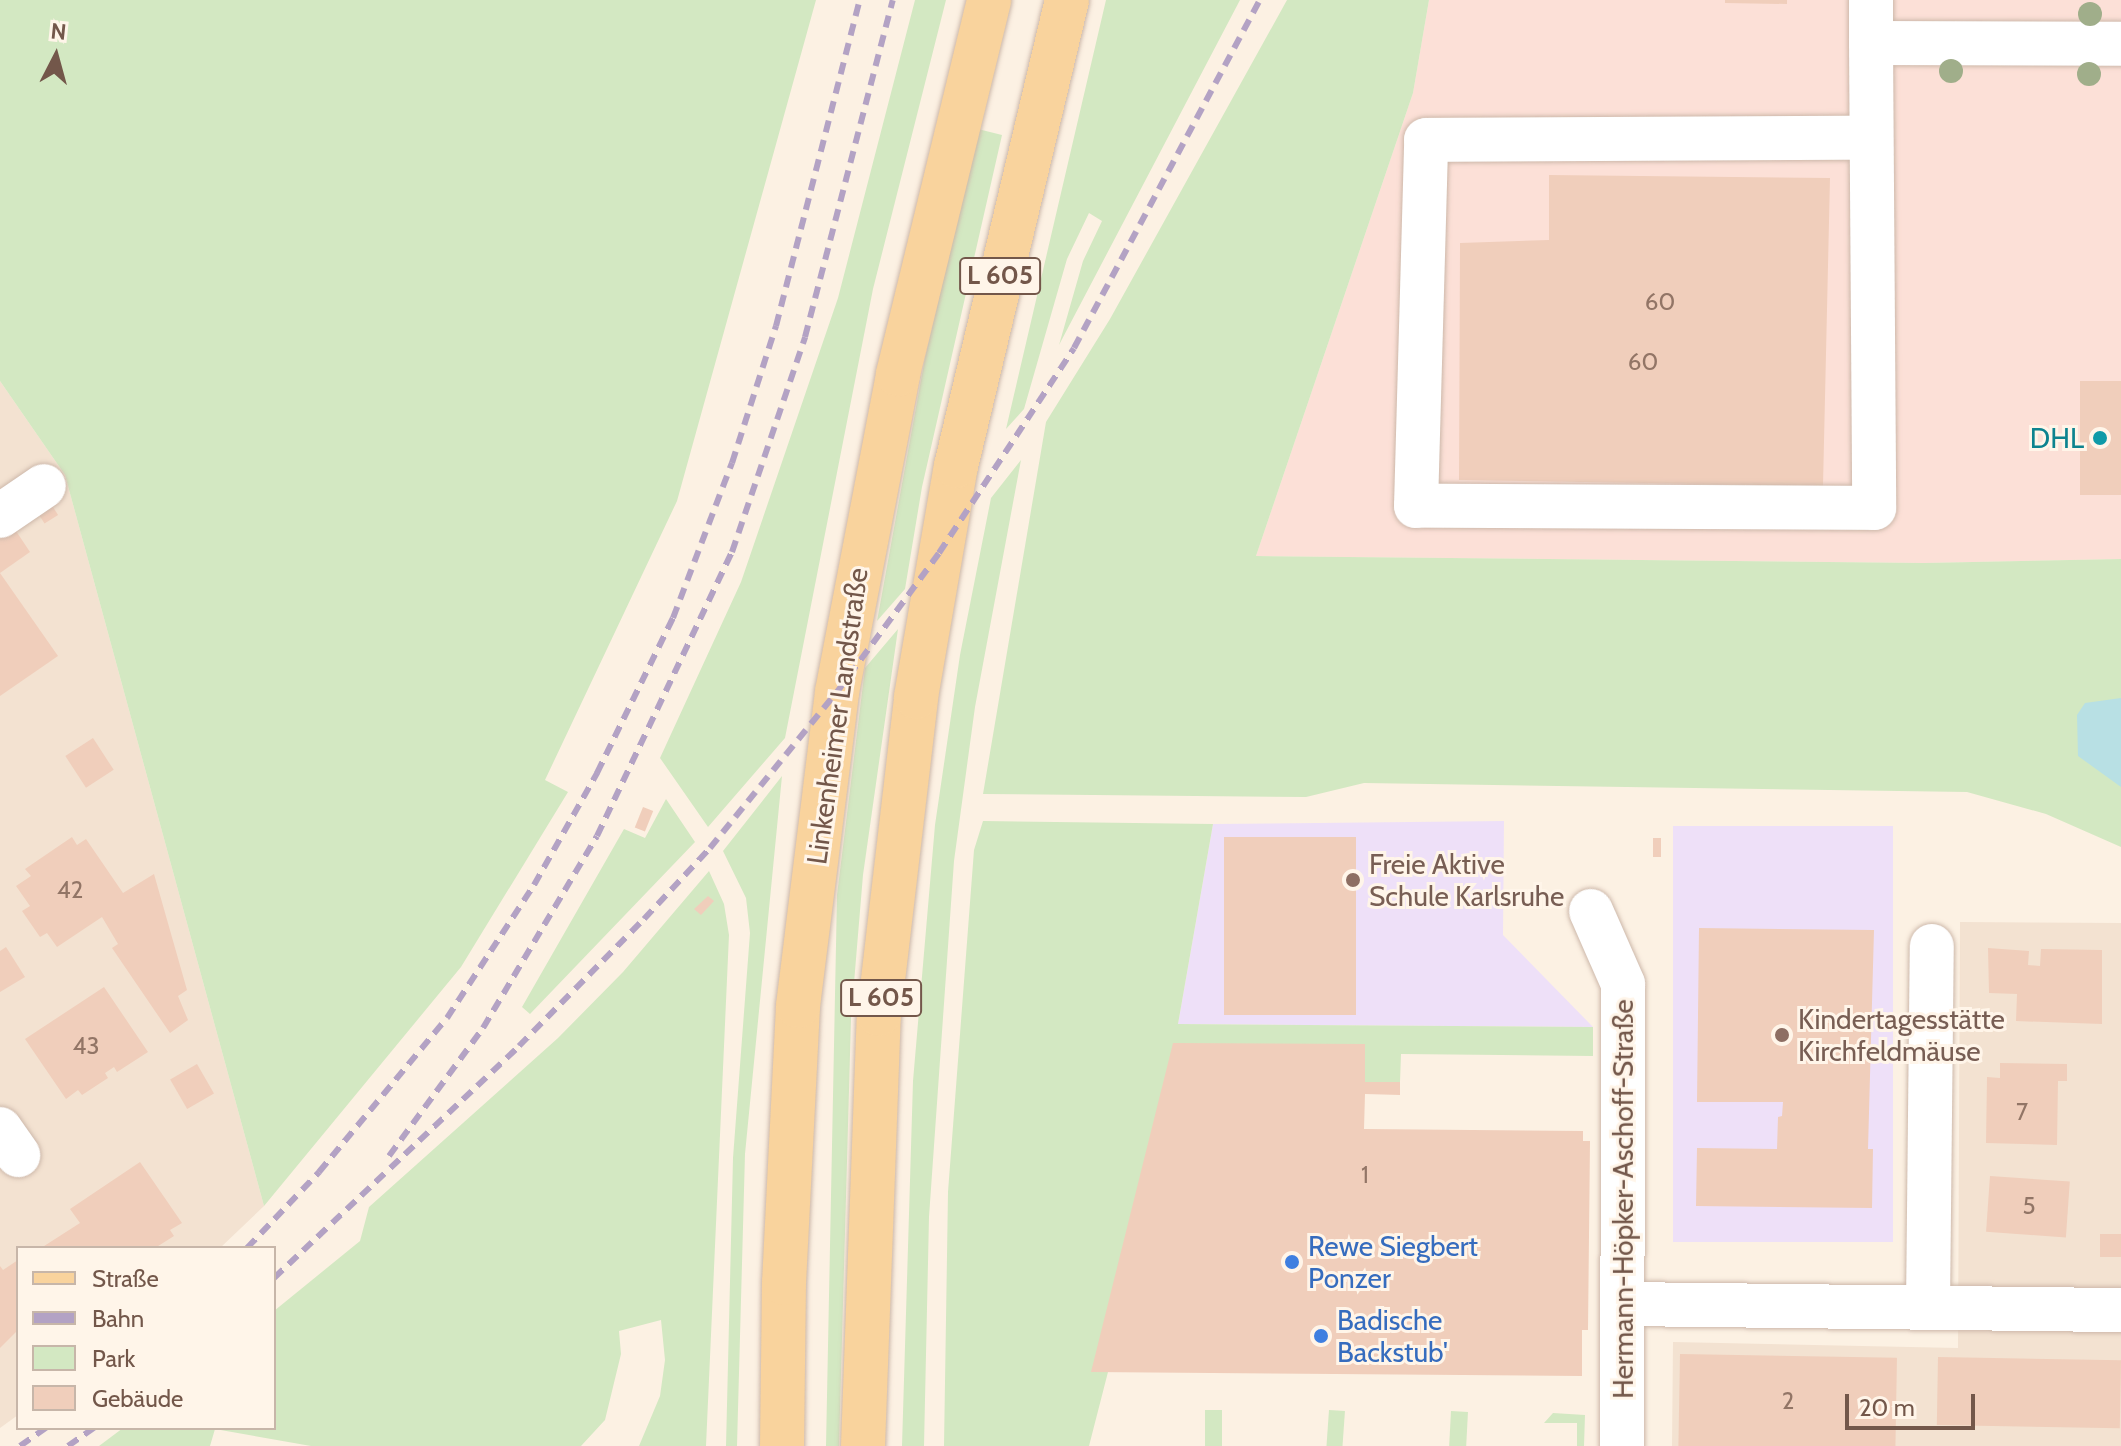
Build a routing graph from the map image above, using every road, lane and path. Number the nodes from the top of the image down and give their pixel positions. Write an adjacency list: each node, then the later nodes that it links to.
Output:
1 (989, 0): 14 (main road, Linkenheimer Landstraße / L 605)
2 (1067, 0): 15 (main road, L 605)
3 (1871, 0): 4 (street)
4 (1871, 43): 5 (street); 6 (street)
5 (2121, 44)
6 (1871, 138): 6 (street)
7 (44, 486): 8 (street)
8 (0, 516)
9 (1591, 911): 11 (street, Hermann-Höpker-Aschoff-Straße)
10 (1932, 946): 12 (street)
11 (1623, 1304): 12 (street); 16 (street, Hermann-Höpker-Aschoff-Straße)
12 (1928, 1306): 13 (street)
13 (2121, 1310)
14 (782, 1446)
15 (863, 1446)
16 (1622, 1446)

